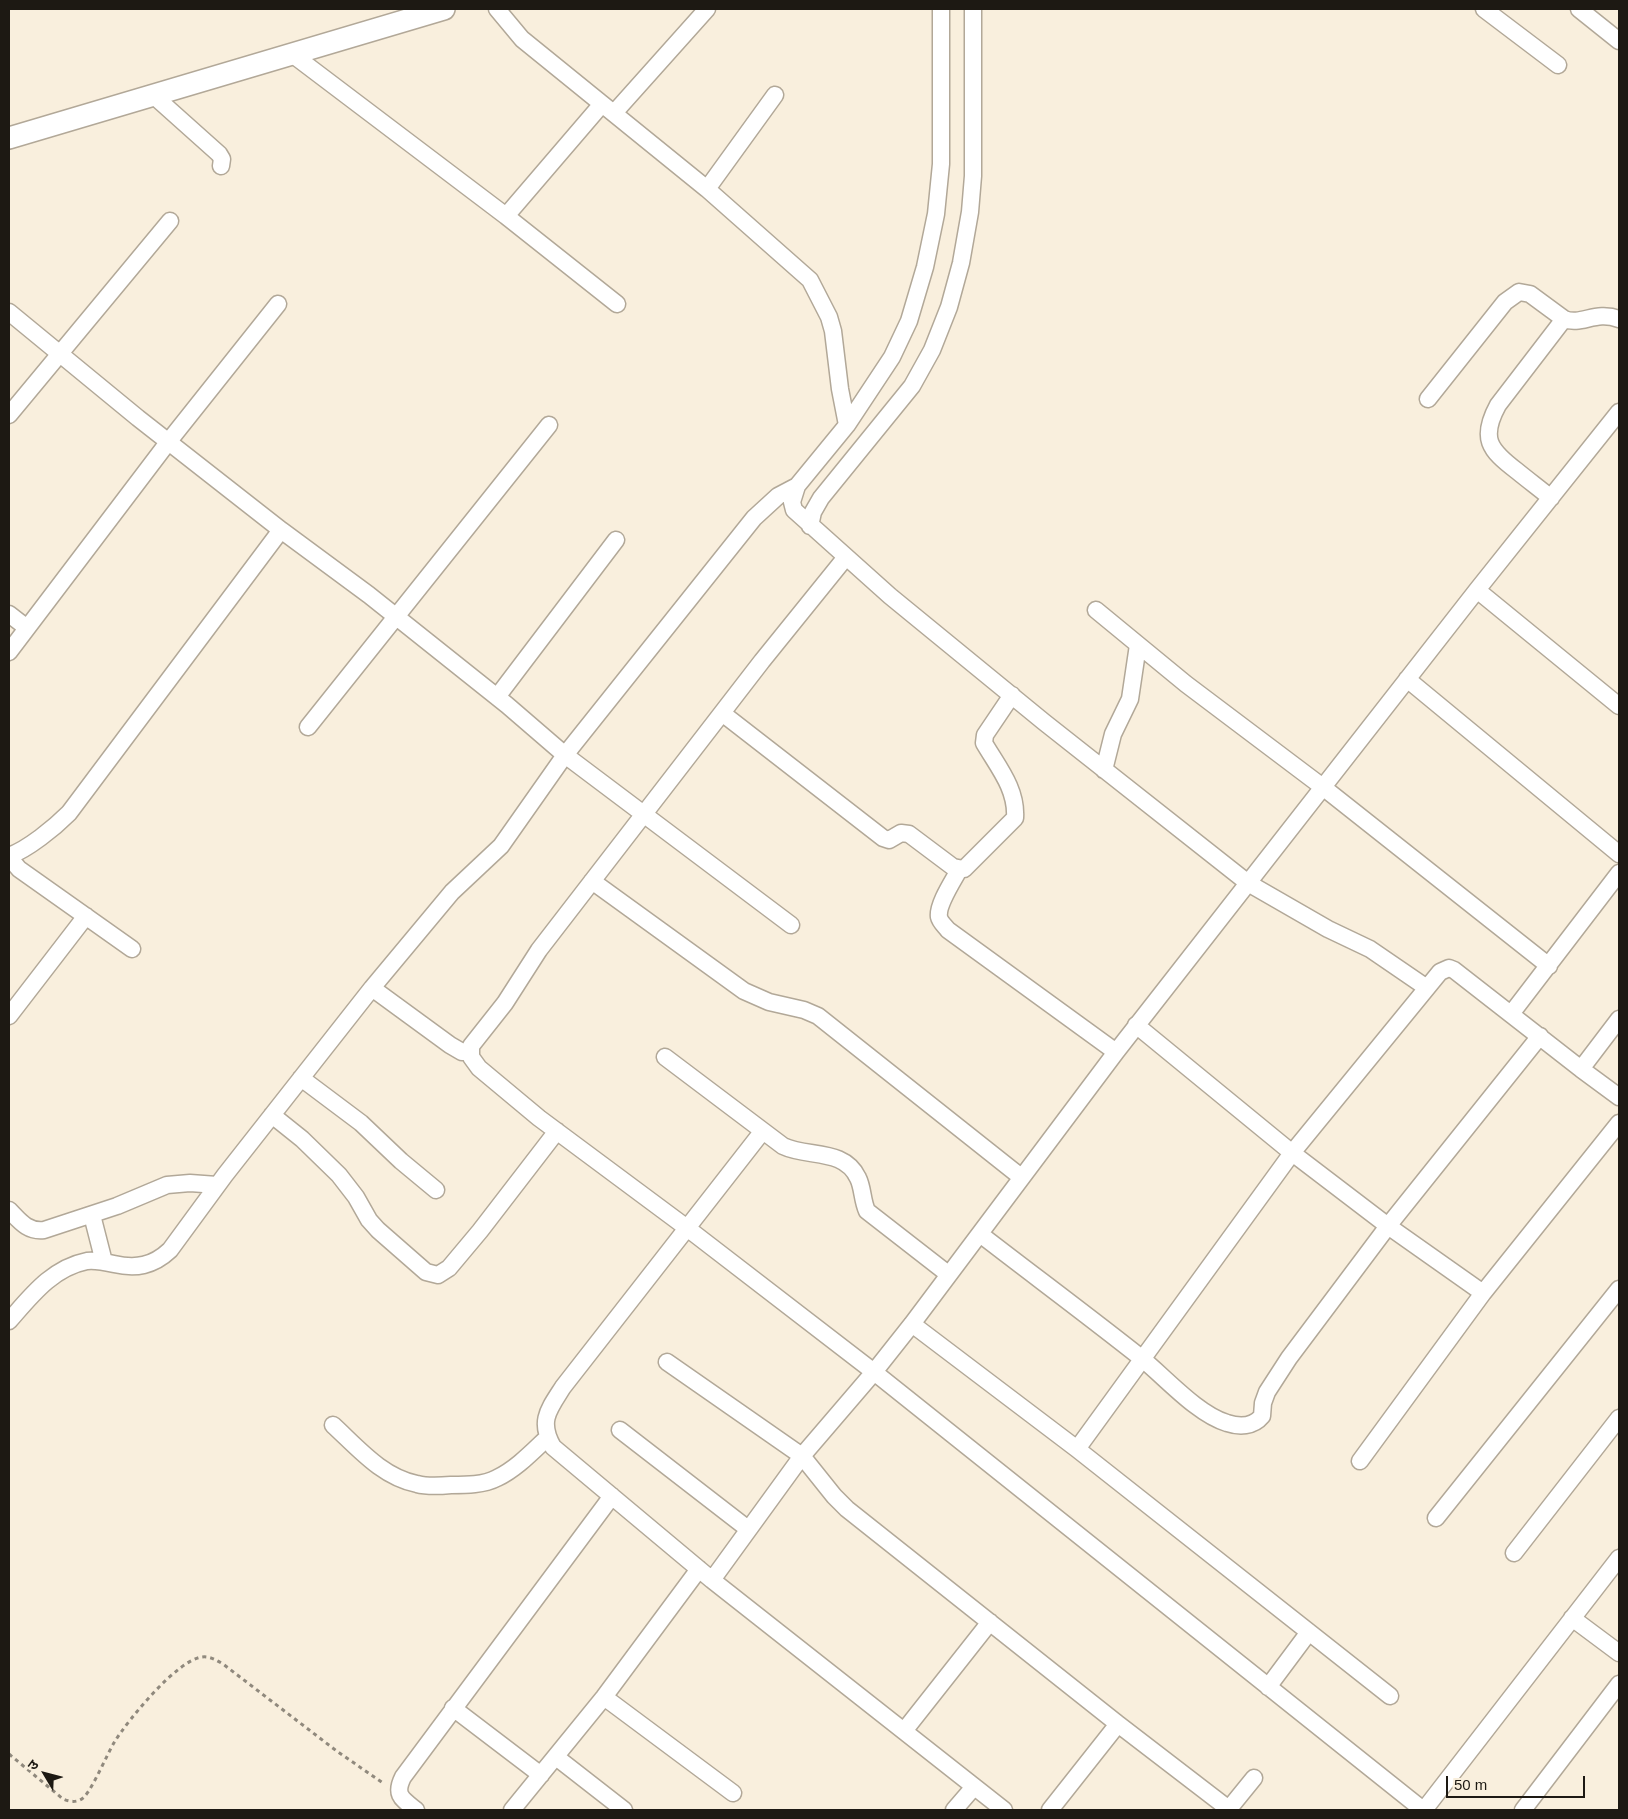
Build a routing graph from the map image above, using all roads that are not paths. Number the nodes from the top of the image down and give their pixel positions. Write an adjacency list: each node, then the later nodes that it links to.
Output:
1 (444, 9): 9 (street)
2 (497, 9): 13 (street)
3 (708, 9): 13 (street)
4 (941, 9): 29 (street)
5 (973, 9): 33 (street)
6 (1484, 9): 10 (street)
7 (1579, 9): 8 (street)
8 (1619, 41)
9 (292, 54): 11 (street); 17 (street)
10 (1558, 65)
11 (154, 95): 14 (street); 15 (street)
12 (775, 95): 16 (street)
13 (608, 108): 16 (street); 17 (street)
14 (9, 138)
15 (221, 166)
16 (706, 189): 29 (street)
17 (506, 216): 20 (street)
18 (170, 221): 24 (street)
19 (278, 304): 30 (street)
20 (617, 304)
21 (9, 312): 24 (street)
22 (1564, 318): 23 (street); 25 (street); 32 (street)
23 (1619, 319)
24 (59, 354): 27 (street); 30 (street)
25 (1428, 399)
26 (1619, 412): 32 (street)
27 (9, 414)
28 (549, 425): 40 (street)
29 (847, 425): 31 (street)
30 (168, 441): 34 (street); 41 (street)
31 (797, 486): 33 (street); 50 (street)
32 (1551, 498): 37 (street)
33 (810, 526): 36 (street)
34 (282, 530): 40 (street); 55 (street)
35 (616, 540): 46 (street)
36 (846, 557): 45 (street); 48 (street)
37 (1476, 590): 44 (street); 47 (street)
38 (1096, 610): 42 (street)
39 (9, 614): 41 (street)
40 (396, 616): 46 (street); 49 (street)
41 (27, 628): 43 (street)
42 (1138, 645): 51 (street); 52 (street)
43 (9, 652)
44 (1407, 679): 52 (street); 54 (street)
45 (1012, 696): 51 (street); 56 (street)
46 (497, 697): 50 (street)
47 (1619, 706)
48 (722, 713): 53 (street); 56 (street)
49 (308, 727)
50 (566, 755): 53 (street); 64 (street)
51 (1104, 770): 59 (street)
52 (1324, 788): 59 (street); 63 (street)
53 (644, 813): 58 (street); 61 (street)
54 (1619, 854)
55 (9, 857): 60 (street)
56 (959, 870): 72 (street)
57 (1619, 873): 63 (street)
58 (592, 881): 71 (street); 82 (street)
59 (1248, 884): 65 (street); 69 (street)
60 (86, 916): 62 (street); 67 (street)
61 (791, 926)
62 (132, 948)
63 (1549, 966): 66 (street)
64 (372, 988): 71 (street); 75 (street)
65 (1427, 988): 66 (street); 81 (street)
66 (1511, 1014): 70 (street)
67 (9, 1016)
68 (1619, 1019): 74 (street)
69 (1136, 1025): 72 (street); 81 (street)
70 (1540, 1036): 74 (street); 87 (street)
71 (470, 1052): 79 (street)
72 (1116, 1052): 82 (street)
73 (665, 1057): 80 (street)
74 (1581, 1069): 76 (street)
75 (301, 1078): 77 (street); 84 (street)
76 (1619, 1097)
77 (272, 1115): 79 (street); 83 (street)
78 (1619, 1123): 93 (street)
79 (557, 1131): 88 (street)
80 (762, 1132): 88 (street); 91 (street)
81 (1292, 1153): 87 (street); 96 (street)
82 (1021, 1177): 89 (street)
83 (217, 1185): 86 (street); 90 (street)
84 (436, 1190)
85 (9, 1210): 86 (street)
86 (92, 1215): 90 (street)
87 (1388, 1226): 93 (street); 96 (street)
88 (686, 1228): 98 (street); 102 (street)
89 (980, 1234): 91 (street); 96 (street)
90 (104, 1262): 94 (street)
91 (948, 1274): 95 (street)
92 (1619, 1289): 107 (street)
93 (1484, 1293): 105 (street)
94 (9, 1321)
95 (912, 1324): 98 (street); 103 (street)
96 (1142, 1358): 103 (street)
97 (667, 1362): 104 (street)
98 (874, 1372): 104 (street); 118 (street)
99 (1619, 1418): 109 (street)
100 (333, 1425): 102 (street)
101 (620, 1430): 108 (street)
102 (548, 1438): 106 (street)
103 (1077, 1449): 115 (street)
104 (802, 1456): 108 (street); 114 (street)
105 (1360, 1461)
106 (612, 1496): 111 (street); 121 (street)
107 (1436, 1518)
108 (748, 1529): 112 (street)
109 (1514, 1554)
110 (1619, 1558): 113 (street)
111 (699, 1569): 112 (street); 120 (street)
112 (712, 1580): 123 (street)
113 (1572, 1618): 116 (street); 136 (street)
114 (990, 1622): 122 (street); 123 (street)
115 (1309, 1632): 118 (street); 119 (street)
116 (1619, 1653)
117 (1619, 1684): 137 (street)
118 (1268, 1687): 136 (street)
119 (1390, 1696)
120 (604, 1697): 124 (street); 128 (street)
121 (454, 1708): 125 (street); 129 (street)
122 (1118, 1724): 134 (street); 135 (street)
123 (904, 1730): 127 (street)
124 (556, 1757): 125 (street); 131 (street)
125 (541, 1775): 130 (street)
126 (1254, 1778): 135 (street)
127 (973, 1788): 132 (street); 133 (street)
128 (732, 1793)
129 (416, 1810)
130 (512, 1810)
131 (624, 1810)
132 (954, 1810)
133 (1004, 1810)
134 (1050, 1810)
135 (1229, 1810)
136 (1423, 1810)
137 (1523, 1810)

